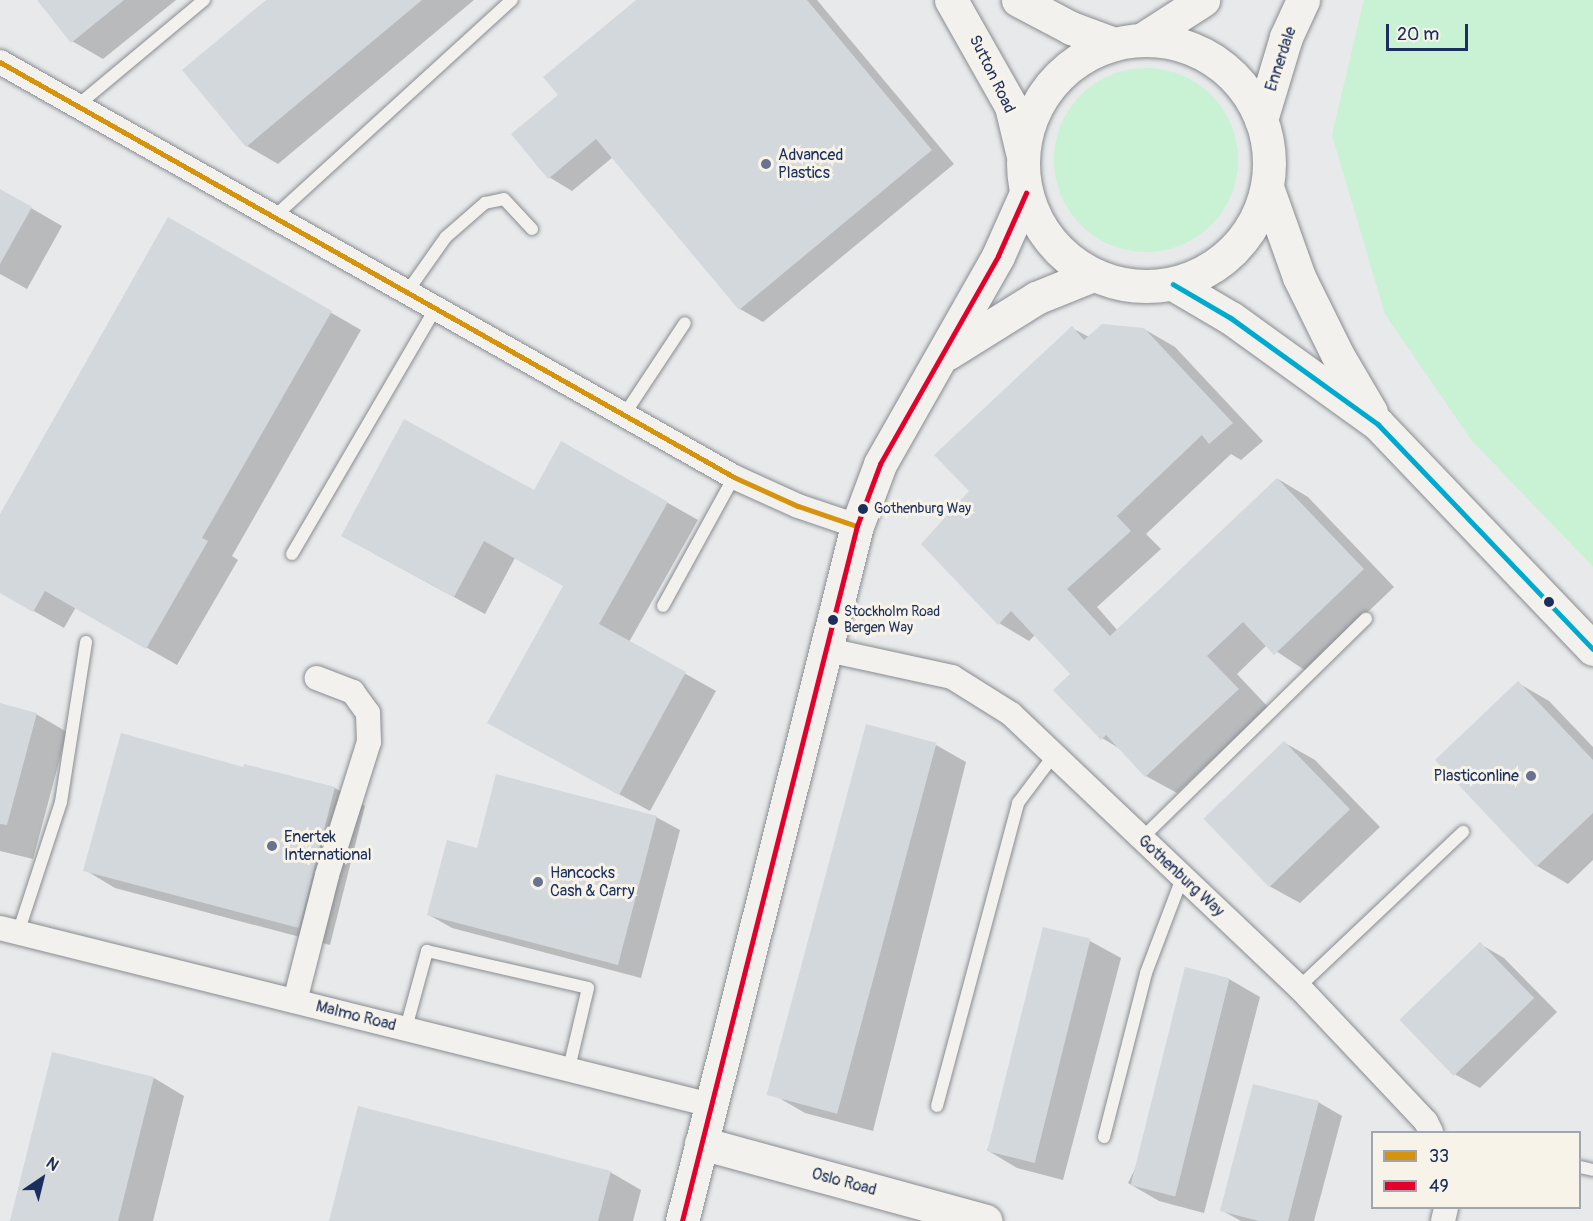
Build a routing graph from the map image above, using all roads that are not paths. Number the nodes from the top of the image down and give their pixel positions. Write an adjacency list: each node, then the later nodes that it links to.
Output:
1 (204, 0): 9 (lane)
2 (512, 0): 14 (lane)
3 (951, 0): 11 (main road, Sutton Road)
4 (1018, 0): 7 (main road)
5 (1203, 0): 7 (main road)
6 (1303, 0): 10 (main road, Ennerdale)
7 (1127, 42): 10 (main road); 11 (main road)
8 (0, 62): 9 (street)
9 (78, 105): 14 (street)
10 (1261, 120): 12 (main road)
11 (1022, 152): 13 (main road)
12 (1267, 187): 17 (main road); 23 (main road)
13 (1026, 193): 16 (main road); 21 (main road)
14 (274, 217): 18 (street)
15 (532, 230): 18 (lane)
16 (1093, 275): 17 (main road); 21 (main road)
17 (1173, 284): 23 (main road)
18 (407, 292): 19 (street)
19 (435, 309): 22 (street); 26 (lane)
20 (685, 324): 22 (lane)
21 (942, 358): 25 (main road)
22 (624, 415): 24 (street)
23 (1378, 424): 30 (main road)
24 (734, 477): 25 (street); 27 (lane)
25 (857, 526): 31 (main road)
26 (292, 554)
27 (663, 606)
28 (1366, 619): 35 (lane)
29 (86, 642): 37 (lane)
30 (1593, 649)
31 (828, 650): 33 (street, Gothenburg Way); 42 (main road)
32 (317, 678): 39 (street)
33 (1054, 755): 35 (street, Gothenburg Way); 43 (lane)
34 (1463, 832): 38 (lane)
35 (1141, 839): 36 (street, Gothenburg Way)
36 (1182, 878): 38 (street, Gothenburg Way); 45 (lane)
37 (9, 931): 39 (street, Malmo Road)
38 (1299, 987): 44 (street, Gothenburg Way)
39 (295, 1001): 40 (street, Malmo Road)
40 (406, 1028): 41 (street, Malmo Road); 41 (lane)
41 (569, 1068): 42 (street, Malmo Road)
42 (711, 1105): 46 (main road)
43 (937, 1106)
44 (1430, 1131)
45 (1104, 1137)
46 (701, 1143): 47 (main road); 48 (main road, Oslo Road)
47 (682, 1221)
48 (987, 1221)

